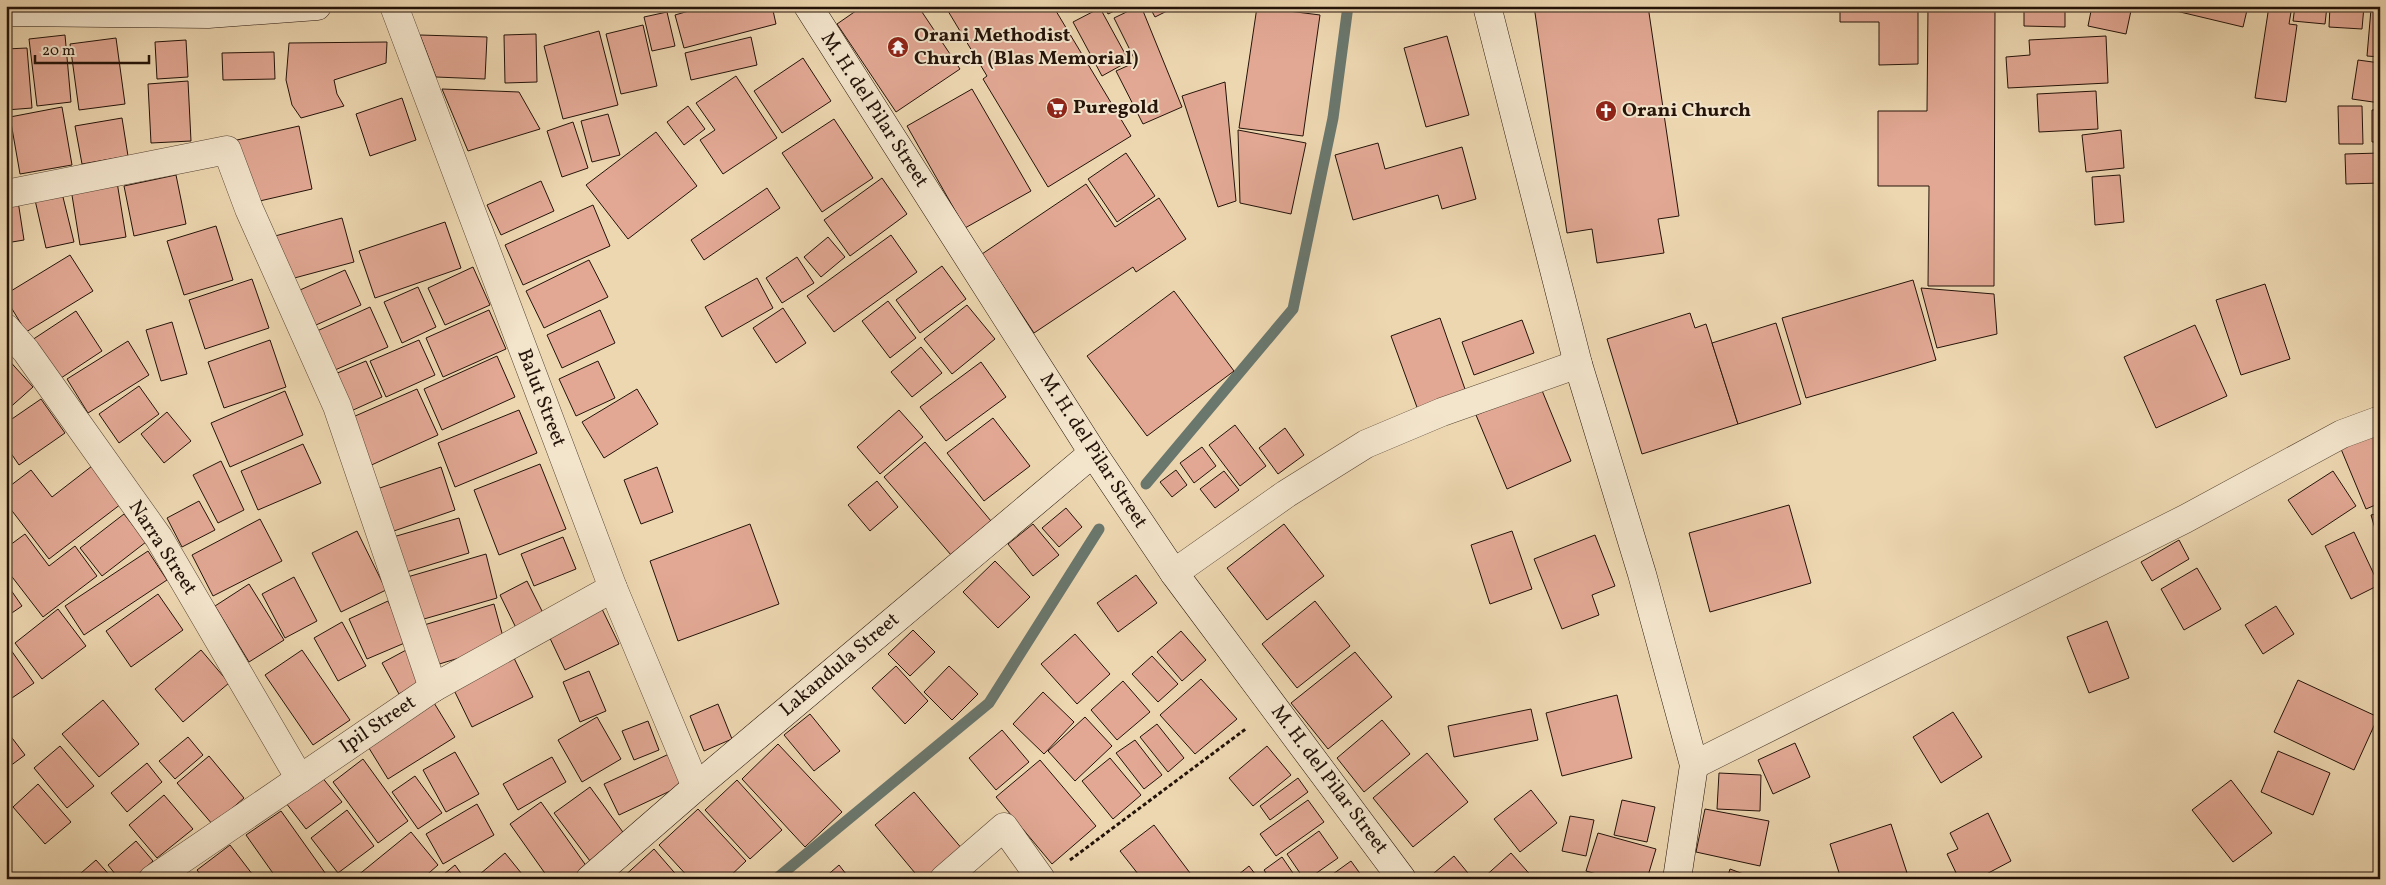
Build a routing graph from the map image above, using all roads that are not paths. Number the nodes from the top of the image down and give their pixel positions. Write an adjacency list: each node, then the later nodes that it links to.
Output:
1 (317, 6): 5 (street)
2 (394, 6): 12 (street, Balut Street)
3 (808, 6): 10 (street, M. H. del Pilar Street)
4 (1487, 6): 8 (street)
5 (6, 12)
6 (6, 194): 13 (street)
7 (6, 328): 15 (street, Narra Street)
8 (1578, 364): 11 (street); 14 (street)
9 (2380, 420): 14 (street)
10 (1093, 453): 11 (street, M. H. del Pilar Street); 16 (street, Lakandula Street)
11 (1174, 573): 21 (street, M. H. del Pilar Street)
12 (613, 588): 13 (street, Ipil Street); 16 (street, Balut Street)
13 (433, 688): 15 (street, Ipil Street)
14 (1694, 764): 22 (street)
15 (300, 779): 17 (street, Ipil Street)
16 (696, 787): 18 (street, Lakandula Street)
17 (153, 879)
18 (590, 879)
19 (944, 879): 20 (street)
20 (1041, 879)
21 (1402, 879)
22 (1677, 879)

